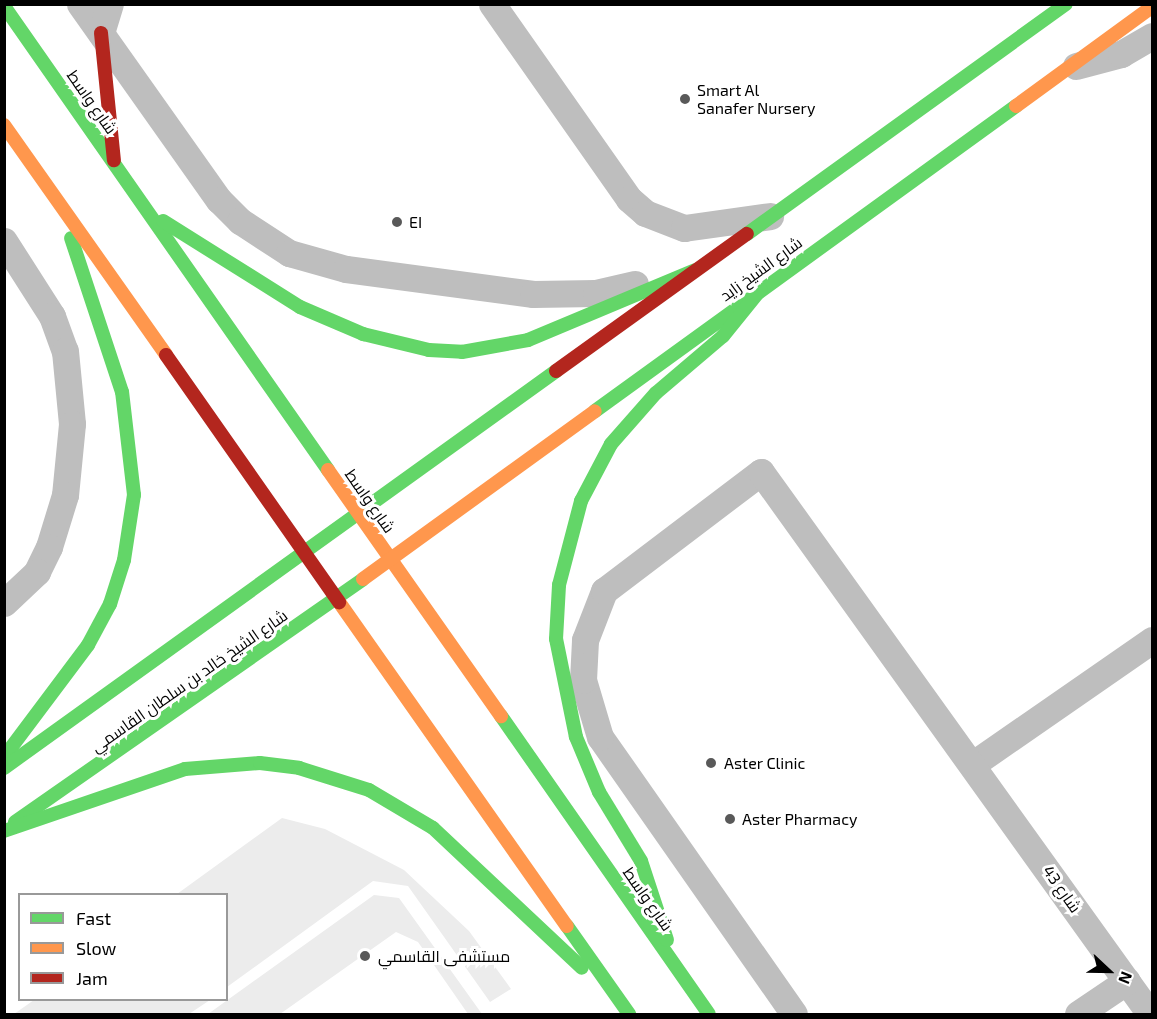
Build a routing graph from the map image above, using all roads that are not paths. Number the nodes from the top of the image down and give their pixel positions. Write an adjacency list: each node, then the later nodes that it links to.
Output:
1 (80, 4): 7 (street)
2 (110, 4): 7 (street)
3 (492, 4): 14 (street)
4 (1066, 4): 14 (main road)
5 (4, 6): 11 (main road, شارع واسط)
6 (1152, 7): 9 (main road, شارع الشيخ زايد)
7 (101, 33): 11 (main road); 16 (street)
8 (1152, 36): 9 (street)
9 (1069, 68): 17 (main road, شارع الشيخ زايد)
10 (4, 125): 12 (main road)
11 (114, 162): 13 (main road, شارع واسط)
12 (56, 197): 19 (main road); 25 (main road)
13 (150, 213): 16 (main road); 18 (main road, شارع واسط)
14 (771, 216): 16 (main road)
15 (4, 242): 22 (street)
16 (695, 270): 18 (main road)
17 (761, 289): 20 (main road, شارع الشيخ زايد); 24 (main road)
18 (358, 512): 19 (main road); 20 (main road, شارع واسط)
19 (303, 550): 21 (main road); 27 (main road)
20 (390, 558): 21 (main road, شارع الشيخ خالد بن سلطان القاسمي); 29 (main road, شارع واسط)
21 (337, 598): 28 (main road, شارع الشيخ خالد بن سلطان القاسمي); 30 (main road)
22 (4, 603)
23 (1152, 640): 26 (street)
24 (577, 705): 26 (street, شارع 43); 29 (main road); 34 (street)
25 (4, 757)
26 (974, 764): 31 (street, شارع 43)
27 (4, 768)
28 (4, 831): 30 (main road)
29 (674, 965): 33 (main road, شارع واسط)
30 (604, 979): 32 (main road)
31 (1127, 981): 35 (street); 36 (street, شارع 43)
32 (629, 1014)
33 (709, 1014)
34 (794, 1014)
35 (1078, 1014)
36 (1150, 1014)

